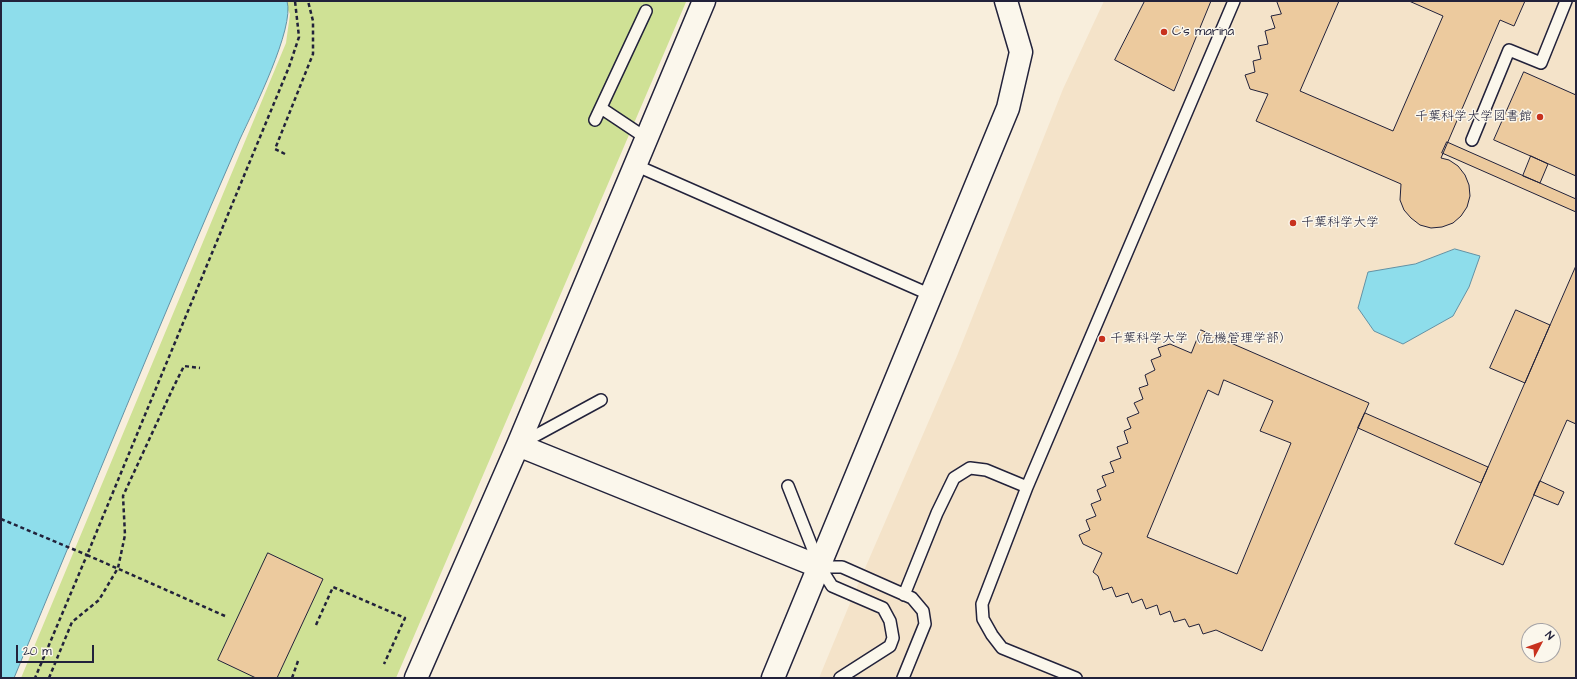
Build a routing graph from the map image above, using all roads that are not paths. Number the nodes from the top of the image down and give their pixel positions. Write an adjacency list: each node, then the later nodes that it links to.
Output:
1 (704, 1): 8 (street)
2 (1006, 1): 11 (street)
3 (1234, 1): 15 (lane)
4 (1566, 1): 9 (lane)
5 (646, 11): 6 (lane)
6 (601, 108): 7 (lane); 8 (lane)
7 (595, 120)
8 (646, 138): 10 (street)
9 (1472, 140)
10 (635, 166): 11 (lane); 13 (street)
11 (932, 295): 16 (street)
12 (601, 400): 13 (lane)
13 (518, 445): 16 (street); 18 (street)
14 (788, 486): 16 (lane)
15 (1027, 487): 17 (lane); 22 (lane)
16 (820, 567): 17 (lane); 19 (street); 20 (lane)
17 (904, 595): 21 (lane)
18 (416, 678)
19 (773, 678)
20 (840, 678)
21 (902, 678)
22 (1076, 678)

